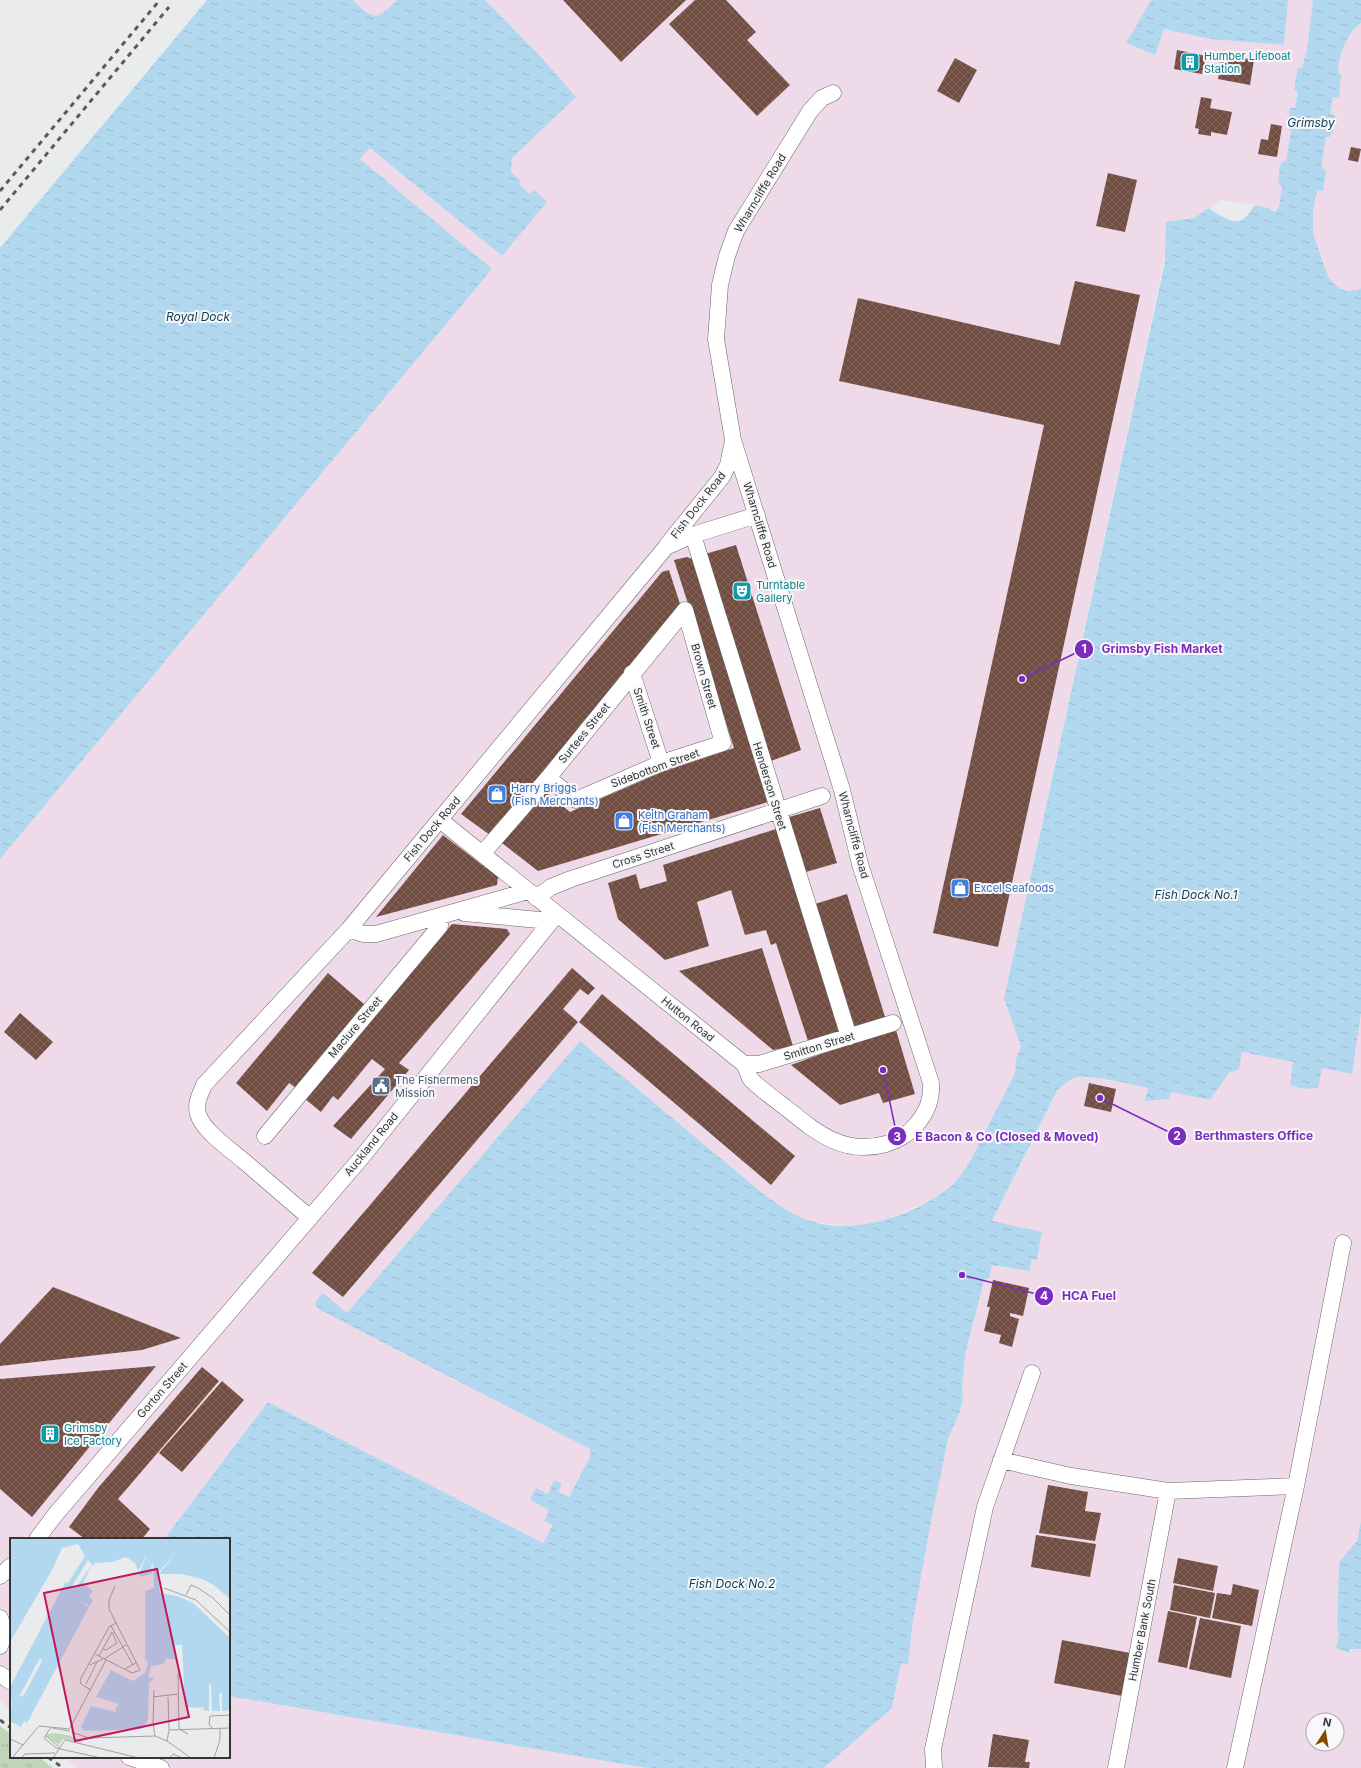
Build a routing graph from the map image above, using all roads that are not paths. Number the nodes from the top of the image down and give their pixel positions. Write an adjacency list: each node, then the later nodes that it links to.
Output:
1 (834, 93): 2 (street, Wharncliffe Road)
2 (733, 440): 3 (street, Wharncliffe Road); 5 (street, Fish Dock Road)
3 (757, 515): 4 (street, Fish Dock Road); 22 (street, Wharncliffe Road)
4 (693, 535): 5 (street, Fish Dock Road); 12 (street, Henderson Street)
5 (666, 546): 13 (street, Fish Dock Road)
6 (685, 610): 7 (street, Surtees Street); 8 (street, Brown Street)
7 (632, 673): 9 (street, Smith Street); 10 (street, Surtees Street)
8 (723, 743): 9 (street, Sidebottom Street)
9 (661, 763): 10 (street, Sidebottom Street)
10 (548, 778): 14 (street, Surtees Street)
11 (822, 796): 12 (street, Cross Street)
12 (778, 811): 15 (street, Cross Street); 20 (street, Henderson Street)
13 (440, 820): 14 (street, Hutton Road); 18 (street, Fish Dock Road)
14 (482, 854): 15 (street, Hutton Road)
15 (532, 894): 16 (street, Cross Street); 17 (street, Hutton Road)
16 (448, 914): 17 (street, Cross Street); 18 (street, Cross Street); 23 (street, Maclure Street)
17 (553, 917): 21 (street, Hutton Road); 24 (street, Auckland Road)
18 (349, 929): 24 (street, Fish Dock Road)
19 (893, 1023): 20 (street, Smitton Street)
20 (850, 1037): 21 (street, Smitton Street)
21 (744, 1064): 22 (street, Hutton Road)
22 (932, 1093)
23 (265, 1136)
24 (310, 1218): 26 (street, Auckland Road)
25 (1343, 1243): 29 (street)
26 (211, 1334): 31 (street, Gorton Street)
27 (1032, 1373): 28 (street)
28 (1001, 1460): 30 (street); 38 (street)
29 (1296, 1486): 30 (street); 40 (street)
30 (1168, 1491): 39 (street, Humber Bank South)
31 (38, 1538)
32 (10, 1567): 33 (street)
33 (0, 1576)
34 (0, 1674): 35 (street)
35 (10, 1681)
36 (132, 1758): 37 (street)
37 (161, 1768)
38 (934, 1768)
39 (1116, 1768)
40 (1235, 1768)

